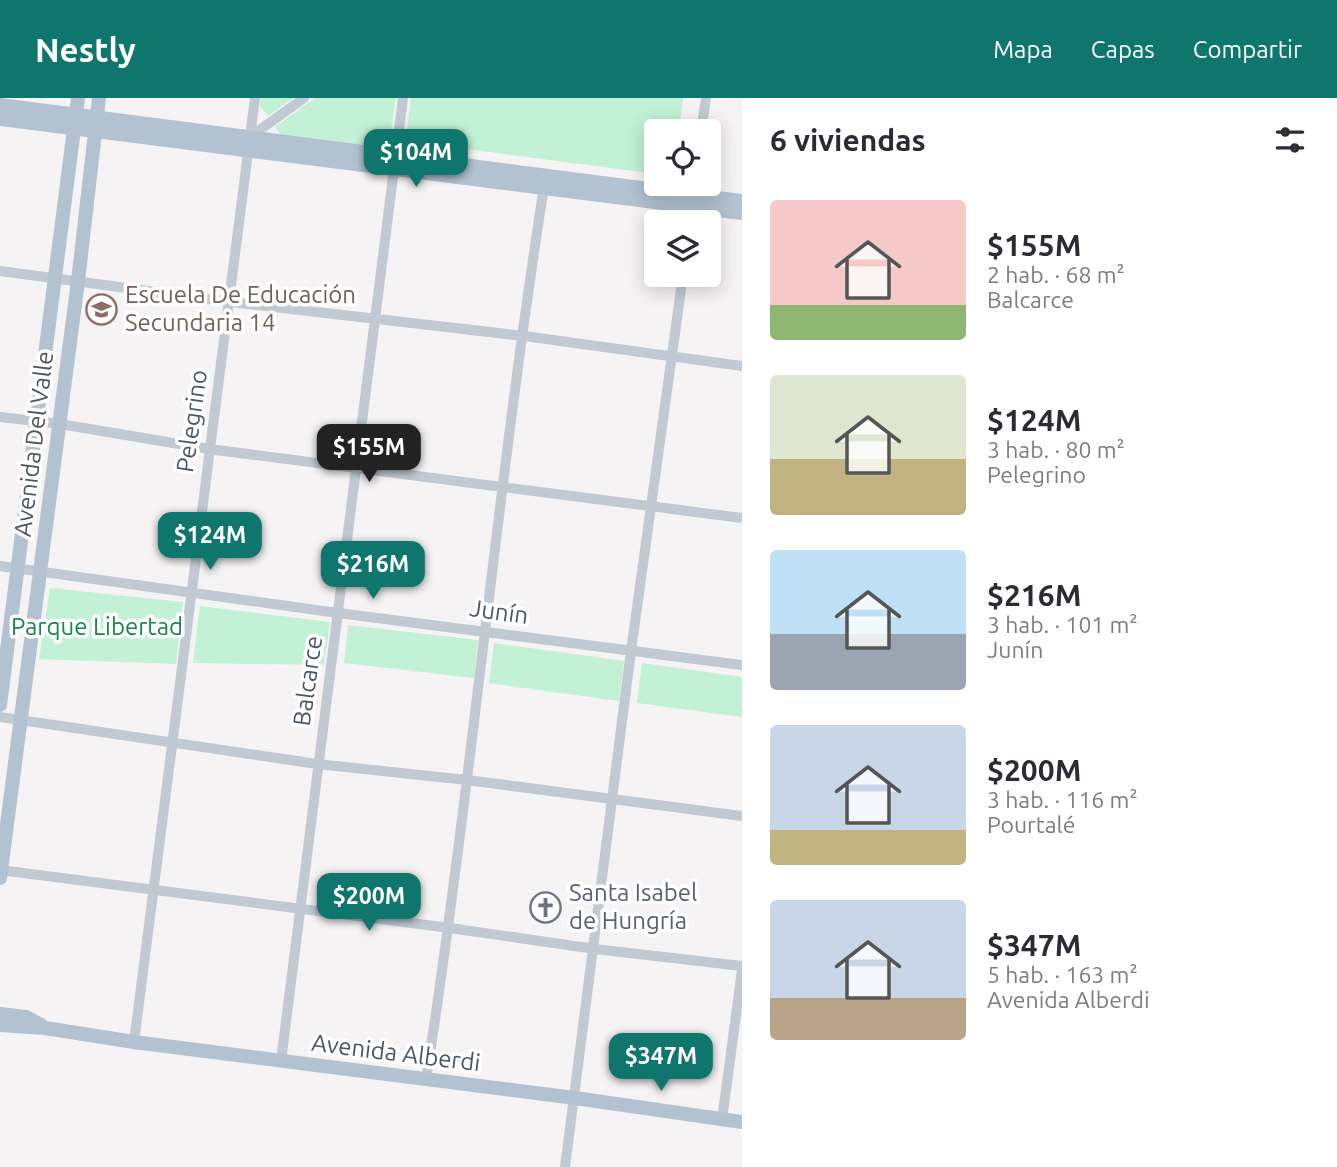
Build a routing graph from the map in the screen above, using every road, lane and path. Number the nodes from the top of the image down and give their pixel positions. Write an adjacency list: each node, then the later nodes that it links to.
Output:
1 (78, 98): 10 (main road, Avenida Del Valle)
2 (99, 98): 11 (main road, Avenida Del Valle)
3 (255, 98): 12 (street, Pelegrino)
4 (304, 98): 12 (street)
5 (403, 98): 13 (street, Balcarce)
6 (706, 98): 9 (street)
7 (0, 105): 10 (main road)
8 (0, 119): 10 (main road)
9 (703, 119)
10 (75, 121): 11 (main road); 19 (main road, Avenida Del Valle)
11 (96, 123): 12 (main road); 20 (main road, Avenida Del Valle)
12 (249, 144): 13 (main road); 22 (street, Pelegrino)
13 (394, 162): 14 (main road); 23 (street, Balcarce)
14 (545, 182): 15 (main road); 24 (street)
15 (693, 197): 16 (main road); 17 (main road)
16 (742, 201)
17 (742, 214)
18 (0, 271): 19 (street)
19 (55, 278): 20 (street); 28 (main road, Avenida Del Valle)
20 (78, 281): 22 (street); 29 (main road, Avenida Del Valle)
21 (681, 287): 25 (street)
22 (230, 302): 23 (street); 30 (street, Pelegrino)
23 (375, 320): 24 (street); 31 (street, Balcarce)
24 (524, 336): 25 (street); 32 (street)
25 (671, 357): 26 (street); 33 (street)
26 (742, 366)
27 (0, 417): 28 (street)
28 (36, 422): 29 (street); 36 (main road, Avenida Del Valle)
29 (60, 424): 30 (street); 37 (main road, Avenida Del Valle)
30 (209, 449): 31 (street); 38 (street, Pelegrino)
31 (356, 467): 32 (street); 39 (street, Balcarce)
32 (504, 486): 33 (street); 40 (street)
33 (650, 507): 34 (street); 41 (street)
34 (742, 518)
35 (0, 566): 36 (street, Junín)
36 (18, 568): 37 (street, Junín); 43 (main road, Avenida Del Valle)
37 (41, 571): 38 (street, Junín); 45 (main road, Avenida Del Valle)
38 (192, 592): 39 (street, Junín); 46 (street, Pelegrino)
39 (338, 613): 40 (street, Junín); 47 (street, Balcarce)
40 (484, 631): 41 (street, Junín); 48 (street)
41 (631, 651): 42 (street, Junín); 49 (street)
42 (742, 665)
43 (0, 705)
44 (0, 717): 45 (street)
45 (21, 722): 46 (street); 51 (main road, Avenida Del Valle)
46 (172, 744): 47 (street); 52 (street, Pelegrino)
47 (317, 764): 48 (street); 53 (street, Balcarce)
48 (467, 780): 49 (street); 54 (street)
49 (612, 800): 50 (street); 55 (street)
50 (742, 816)
51 (0, 873): 52 (street)
52 (154, 890): 53 (street); 60 (street, Pelegrino)
53 (300, 908): 54 (street); 61 (street, Balcarce)
54 (450, 928): 55 (street); 62 (street)
55 (595, 949): 56 (street); 63 (street)
56 (742, 968): 64 (street)
57 (0, 1014): 59 (main road, Avenida Alberdi)
58 (0, 1025): 59 (main road, Avenida Alberdi)
59 (45, 1028): 60 (main road, Avenida Alberdi)
60 (134, 1042): 61 (main road, Avenida Alberdi)
61 (281, 1061): 62 (main road, Avenida Alberdi)
62 (426, 1080): 63 (main road, Avenida Alberdi)
63 (575, 1098): 64 (main road, Avenida Alberdi); 66 (street)
64 (722, 1120): 65 (main road, Avenida Alberdi)
65 (742, 1122)
66 (565, 1167)

